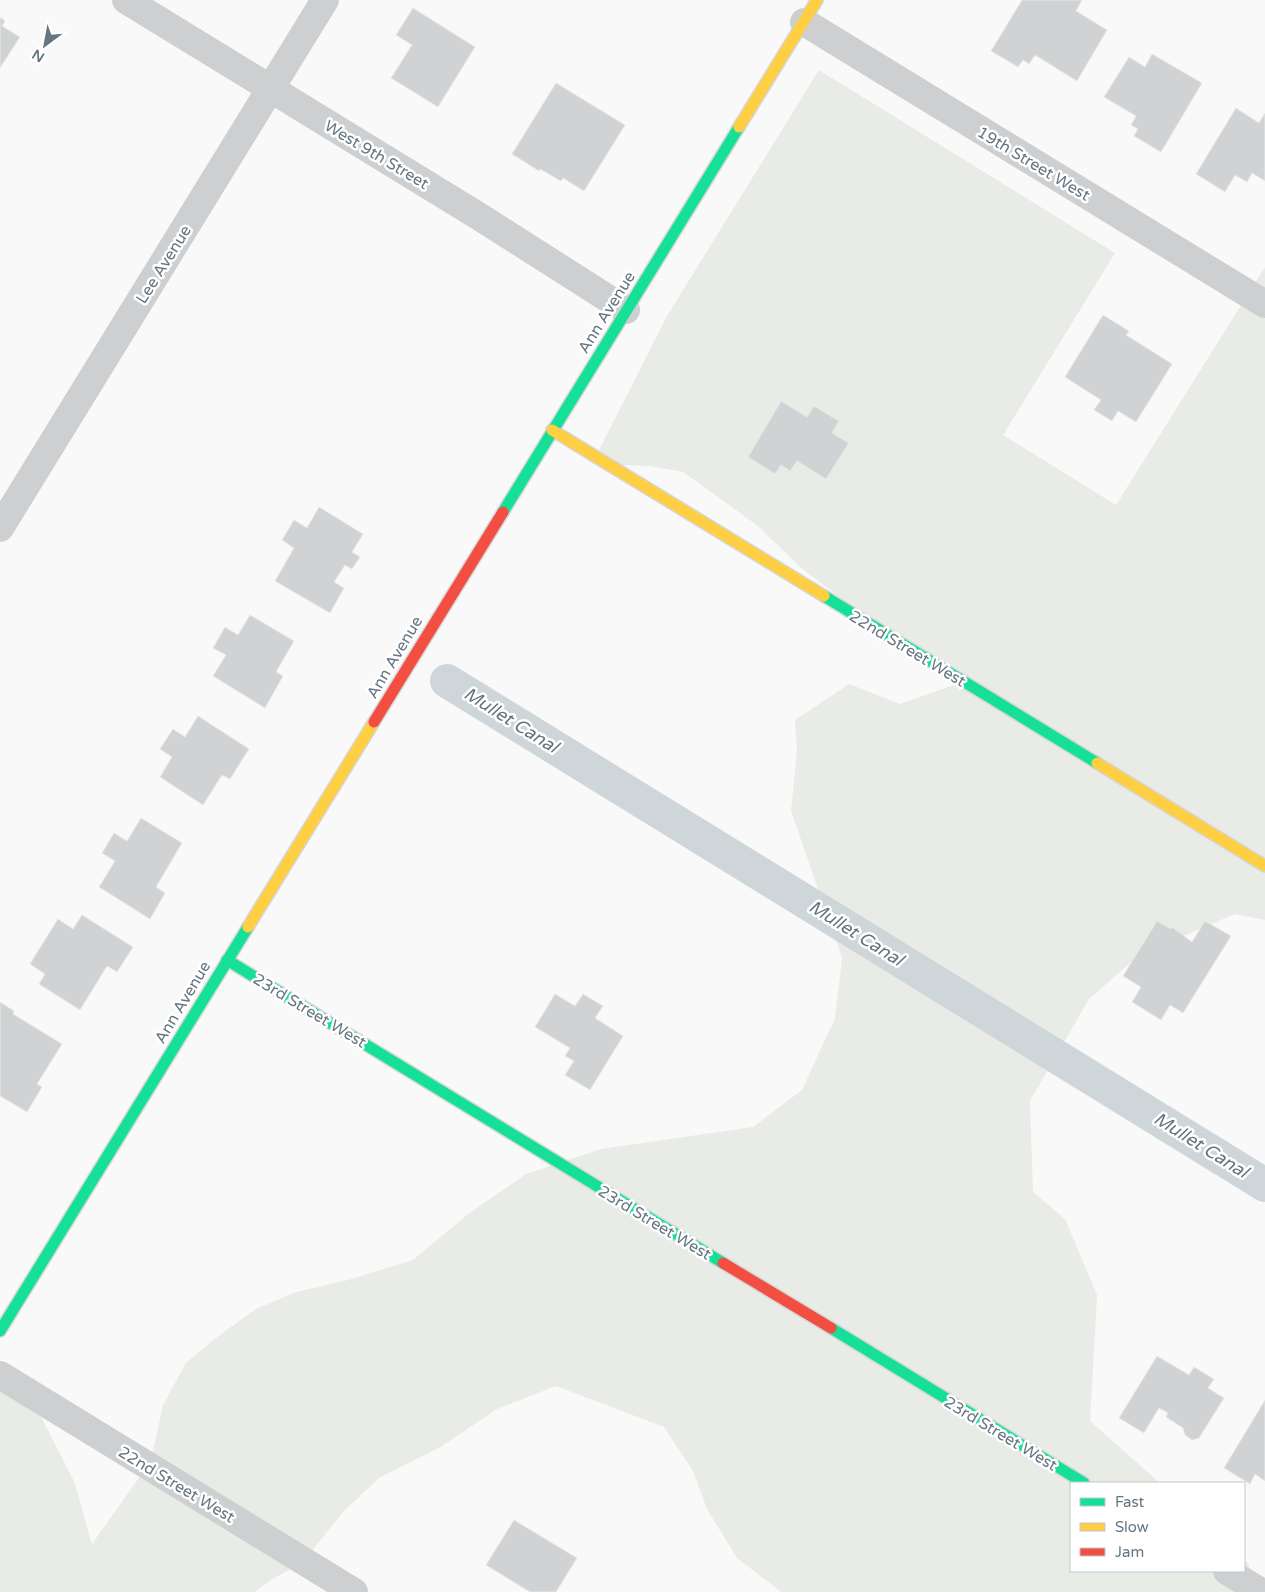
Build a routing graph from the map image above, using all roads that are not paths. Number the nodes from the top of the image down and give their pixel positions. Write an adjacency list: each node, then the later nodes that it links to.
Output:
1 (126, 0): 4 (street, West 9th Street)
2 (325, 0): 4 (street, Lee Avenue)
3 (810, 11): 5 (street, 19th Street West); 6 (street, Ann Avenue)
4 (271, 89): 6 (street, West 9th Street); 8 (street, Lee Avenue)
5 (1265, 304)
6 (626, 310): 7 (street, Ann Avenue)
7 (552, 430): 9 (street, 22nd Street West); 10 (street, Ann Avenue)
8 (0, 528)
9 (1265, 866)
10 (227, 960): 11 (street, Ann Avenue); 13 (street, 23rd Street West)
11 (0, 1331)
12 (0, 1375): 15 (street, 22nd Street West)
13 (1082, 1482)
14 (1229, 1572): 16 (street)
15 (354, 1592)
16 (1262, 1592)

